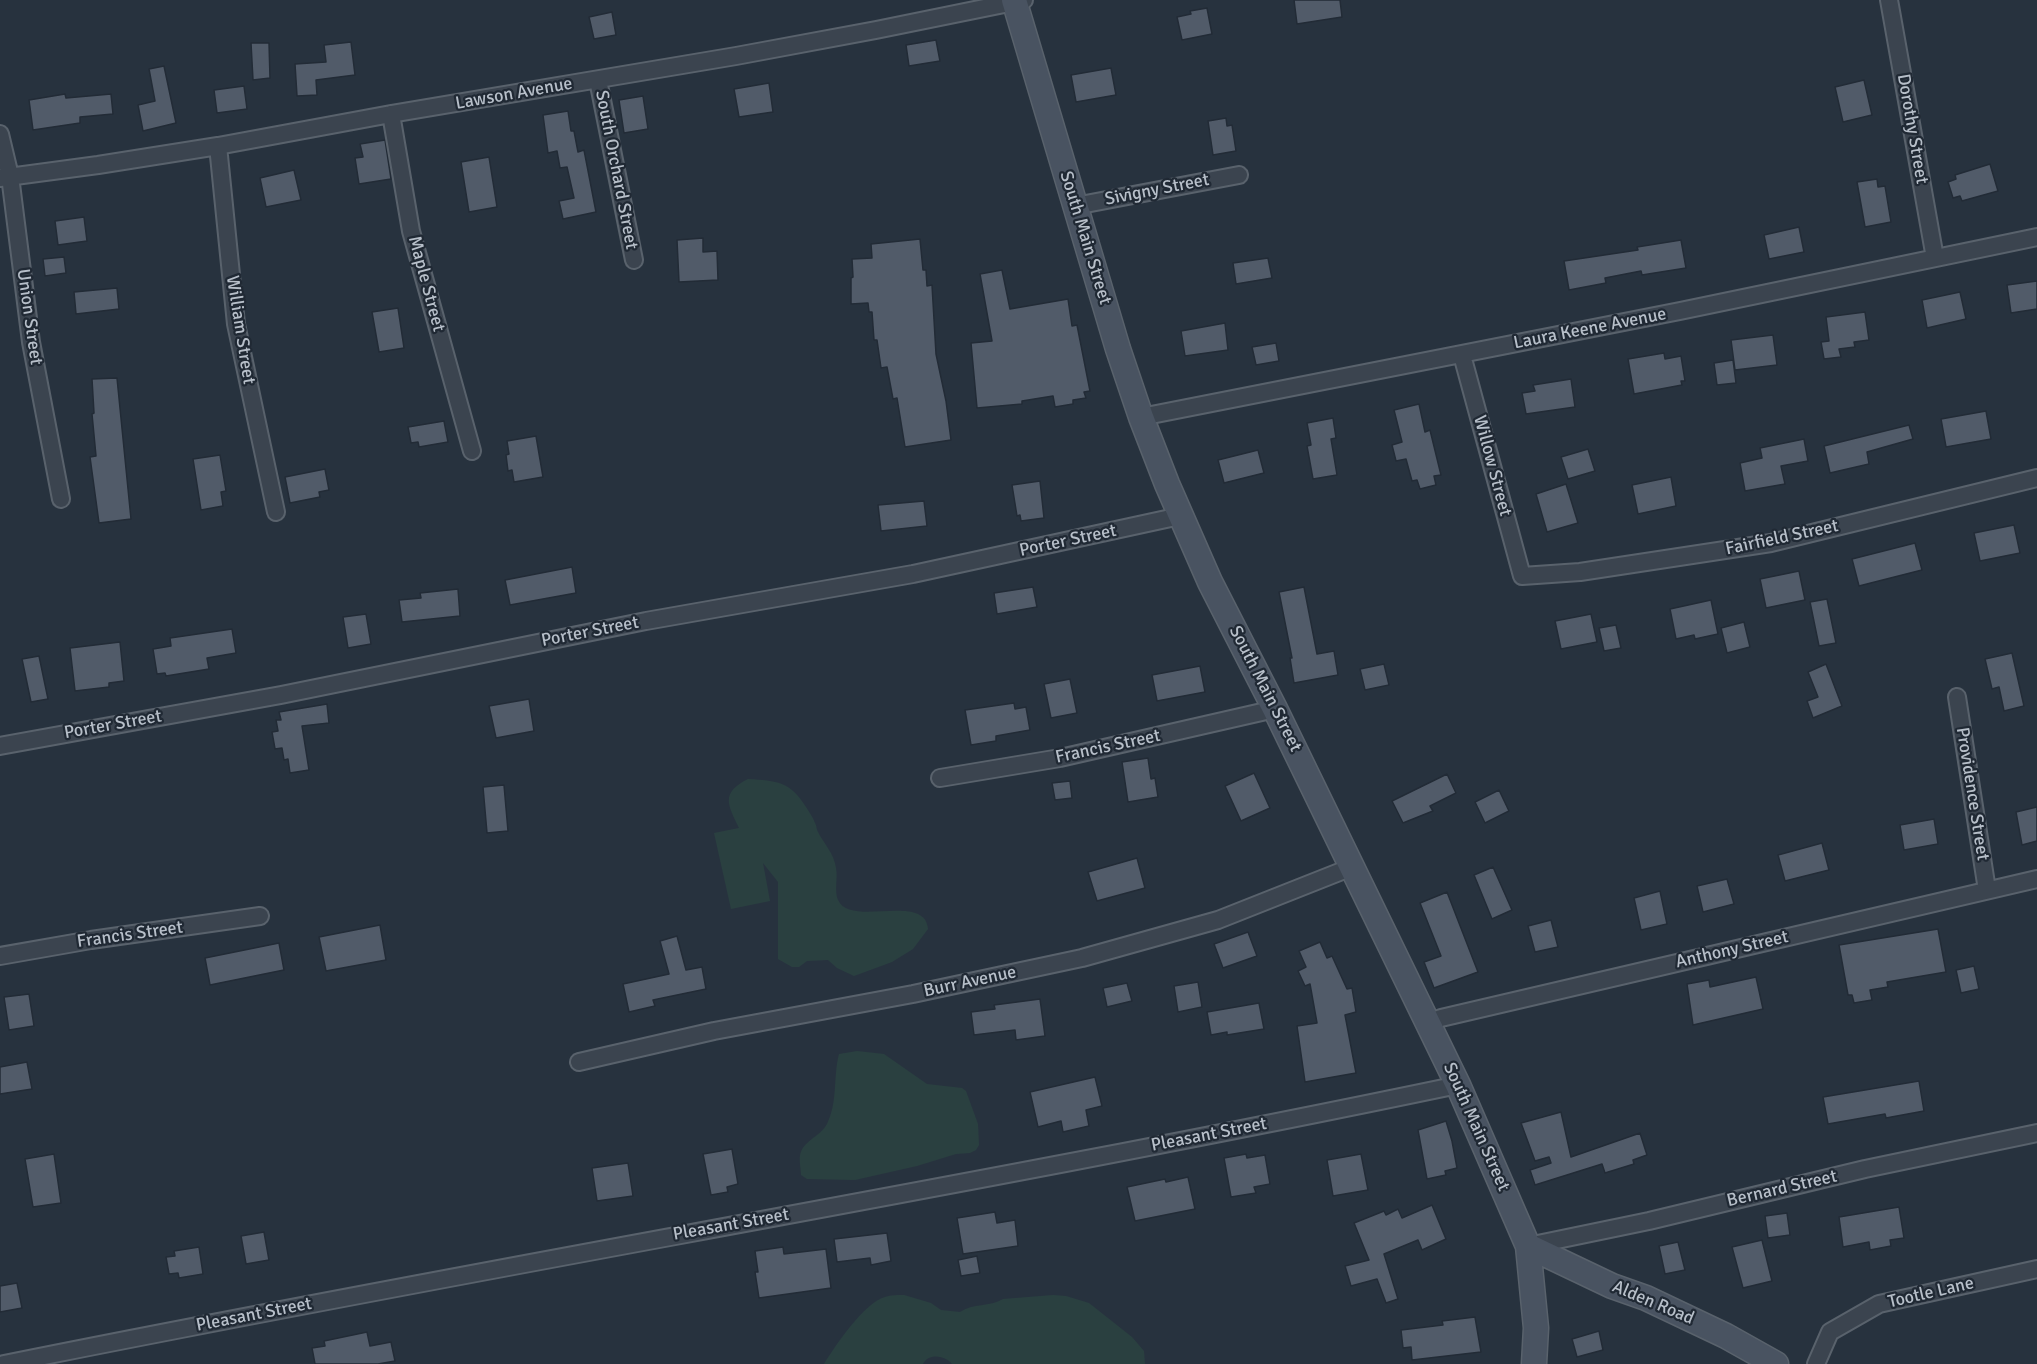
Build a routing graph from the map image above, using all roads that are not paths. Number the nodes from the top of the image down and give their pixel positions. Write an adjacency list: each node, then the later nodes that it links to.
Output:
1 (1889, 0): 11 (street, Dorothy Street)
2 (1018, 1): 3 (street, Lawson Avenue); 9 (main road, South Main Street)
3 (598, 80): 4 (street, Lawson Avenue); 12 (street, South Orchard Street)
4 (391, 114): 6 (street, Lawson Avenue); 15 (street, Maple Street)
5 (0, 134): 8 (street, Union Street)
6 (218, 146): 8 (street, Lawson Avenue); 18 (street, William Street)
7 (1239, 175): 9 (street, Sivigny Street)
8 (5, 177): 17 (street, Union Street)
9 (1075, 206): 14 (main road, South Main Street)
10 (2037, 237): 11 (street, Laura Keene Avenue)
11 (1935, 258): 13 (street, Laura Keene Avenue)
12 (634, 260)
13 (1462, 355): 14 (street, Laura Keene Avenue); 20 (street, Willow Street)
14 (1141, 417): 19 (main road, South Main Street)
15 (472, 451)
16 (2037, 478): 20 (street, Fairfield Street)
17 (61, 499)
18 (276, 512)
19 (1180, 516): 22 (main road, South Main Street); 23 (street, Porter Street)
20 (1523, 576)
21 (1958, 697): 27 (street, Providence Street)
22 (1275, 709): 24 (street, Francis Street); 25 (main road, South Main Street)
23 (0, 746)
24 (940, 778)
25 (1352, 867): 30 (main road, South Main Street); 31 (street, Burr Avenue)
26 (2037, 879): 27 (street, Anthony Street)
27 (1987, 890): 30 (street, Anthony Street)
28 (260, 916): 29 (street, Francis Street)
29 (0, 956)
30 (1428, 1023): 32 (main road, South Main Street)
31 (579, 1062)
32 (1458, 1085): 34 (main road, South Main Street); 36 (street, Pleasant Street)
33 (2037, 1133): 34 (street, Bernard Street)
34 (1528, 1246): 37 (main road, South Main Street); 38 (main road, Alden Road)
35 (2037, 1269): 39 (street, Tootle Lane)
36 (4, 1364)
37 (1534, 1364)
38 (1776, 1364)
39 (1816, 1364)

